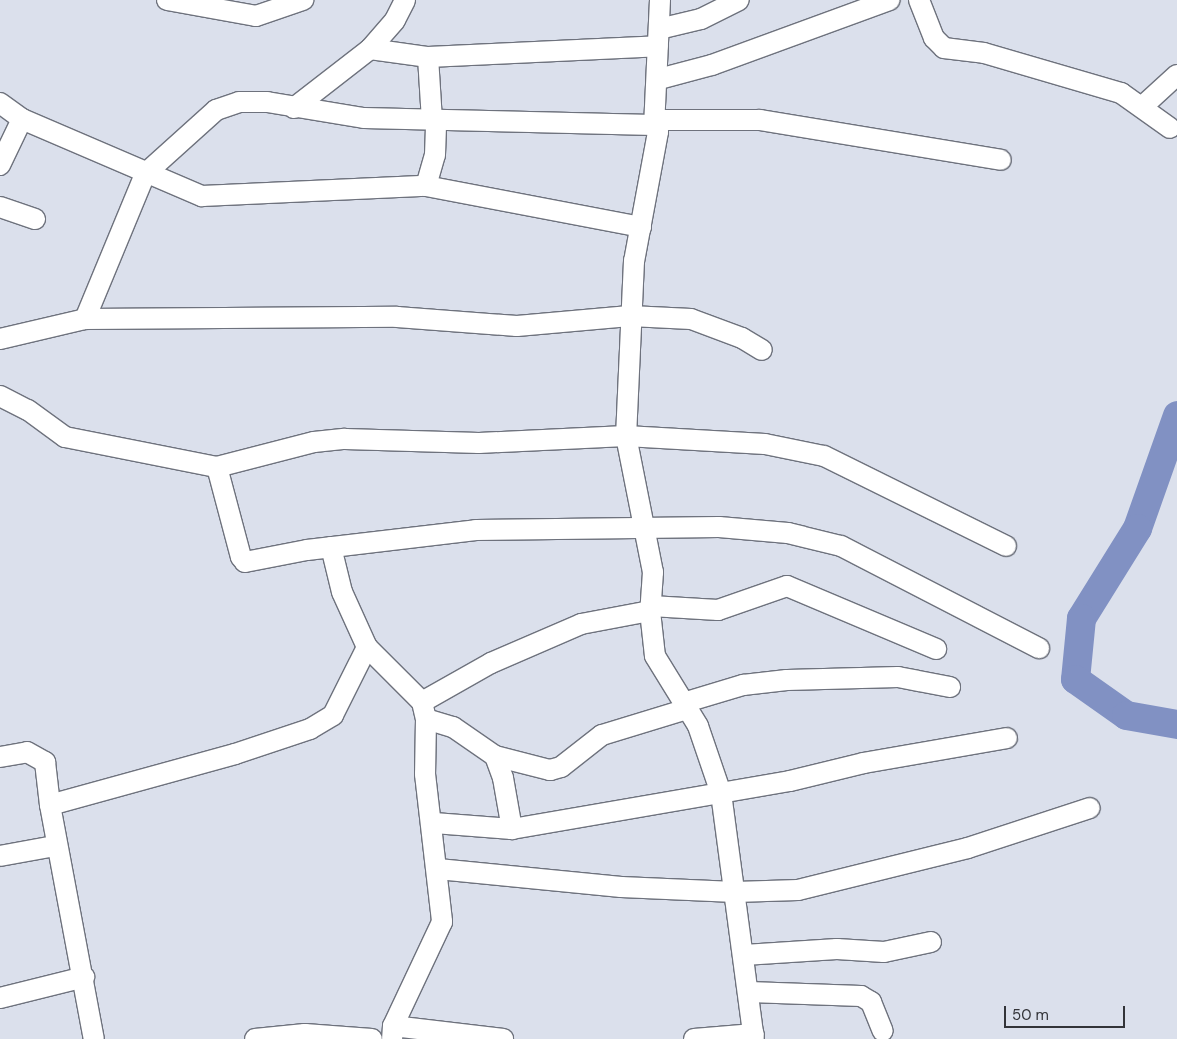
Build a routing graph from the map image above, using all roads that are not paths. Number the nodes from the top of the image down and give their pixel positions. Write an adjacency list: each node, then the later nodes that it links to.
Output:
1 (167, 0): 2 (street)
2 (303, 0)
3 (405, 0): 9 (street)
4 (660, 0): 8 (street)
5 (739, 0): 8 (street)
6 (890, 0): 12 (street)
7 (920, 0): 14 (street)
8 (658, 38): 10 (street); 12 (street)
9 (370, 49): 10 (street); 15 (street)
10 (428, 57): 17 (street)
11 (1177, 75): 14 (street)
12 (658, 78): 18 (street)
13 (0, 103): 16 (street)
14 (1143, 106): 19 (street)
15 (294, 108): 17 (street); 22 (street)
16 (22, 119): 21 (street); 22 (street)
17 (434, 120): 18 (street); 23 (street)
18 (654, 122): 20 (street); 26 (street)
19 (1170, 128)
20 (1001, 160)
21 (0, 165)
22 (145, 174): 23 (street); 28 (street)
23 (426, 186): 26 (street)
24 (0, 206): 25 (street)
25 (35, 219)
26 (641, 227): 27 (street)
27 (630, 316): 28 (street); 30 (street); 32 (street)
28 (85, 320): 29 (street)
29 (0, 339)
30 (762, 350)
31 (0, 396): 33 (street)
32 (626, 436): 33 (street); 34 (street); 35 (street)
33 (217, 467): 36 (street)
34 (644, 530): 36 (street); 37 (street); 39 (street)
35 (1006, 546)
36 (331, 547): 38 (street)
37 (651, 609): 40 (street); 42 (street); 43 (street)
38 (367, 647): 43 (street); 48 (street)
39 (1039, 648)
40 (936, 649)
41 (950, 687): 42 (street)
42 (685, 706): 45 (street); 47 (street)
43 (424, 711): 45 (street); 50 (street)
44 (1007, 738): 47 (street)
45 (495, 756): 51 (street)
46 (0, 758): 48 (street)
47 (721, 793): 51 (street); 55 (street)
48 (50, 805): 52 (street)
49 (1090, 808): 55 (street)
50 (434, 823): 51 (street); 54 (street)
51 (512, 829)
52 (55, 846): 53 (street); 58 (street)
53 (0, 856)
54 (438, 869): 55 (street); 62 (street)
55 (735, 892): 57 (street)
56 (931, 942): 57 (street)
57 (744, 955): 59 (street)
58 (84, 977): 60 (street); 64 (street)
59 (748, 992): 61 (street); 63 (street)
60 (0, 998)
61 (883, 1031)
62 (392, 1032): 67 (street)
63 (754, 1036): 68 (street)
64 (94, 1039)
65 (255, 1039): 66 (street)
66 (372, 1039)
67 (502, 1039)
68 (694, 1039)

